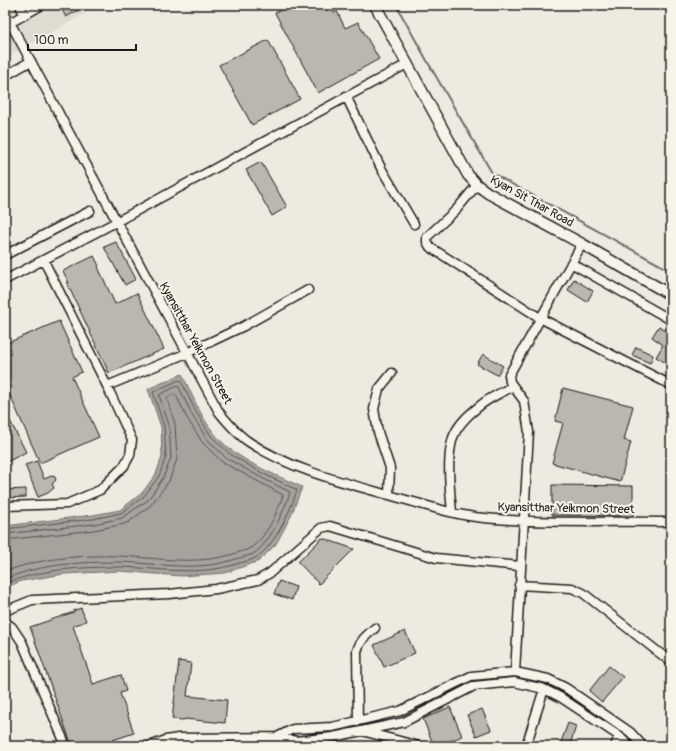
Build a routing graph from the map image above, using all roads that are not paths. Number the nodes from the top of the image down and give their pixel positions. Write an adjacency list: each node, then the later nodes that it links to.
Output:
1 (20, 5): 5 (street)
2 (42, 5): 5 (street)
3 (375, 5): 8 (main road, Kyan Sit Thar Road)
4 (5, 13): 6 (street, Kyansitthar Yeikmon Street)
5 (24, 15): 6 (street)
6 (10, 23): 7 (street, Kyansitthar Yeikmon Street)
7 (31, 61): 9 (street); 13 (street, Kyansitthar Yeikmon Street)
8 (407, 64): 10 (street); 11 (main road, Kyan Sit Thar Road)
9 (5, 76)
10 (346, 96): 13 (street); 14 (street)
11 (477, 185): 15 (main road, Kyan Sit Thar Road); 22 (street)
12 (90, 211): 16 (street)
13 (116, 222): 17 (street); 24 (street, Kyansitthar Yeikmon Street)
14 (414, 224)
15 (582, 244): 18 (street); 21 (main road, Kyan Sit Thar Road)
16 (5, 254)
17 (44, 261): 19 (street); 27 (street)
18 (571, 263): 22 (street); 23 (street)
19 (5, 280)
20 (308, 290): 24 (street)
21 (671, 295)
22 (540, 318): 26 (street); 28 (street)
23 (671, 320)
24 (187, 353): 27 (street); 29 (street, Kyansitthar Yeikmon Street)
25 (392, 372): 29 (street)
26 (671, 385)
27 (107, 386): 30 (street)
28 (513, 386): 31 (street); 32 (street)
29 (389, 495): 31 (street, Kyansitthar Yeikmon Street)
30 (5, 506)
31 (452, 512): 32 (street, Kyansitthar Yeikmon Street)
32 (524, 521): 33 (street, Kyansitthar Yeikmon Street); 34 (street)
33 (671, 522)
34 (520, 566): 35 (street); 36 (street)
35 (519, 585): 39 (street); 40 (street)
36 (5, 611)
37 (5, 622): 49 (street)
38 (375, 628): 42 (street)
39 (671, 662)
40 (515, 672): 42 (street); 57 (street)
41 (544, 689): 44 (street); 45 (street); 54 (street)
42 (358, 720): 43 (street)
43 (332, 727): 46 (street); 47 (street)
44 (360, 731): 47 (street); 53 (street)
45 (619, 736): 55 (street); 56 (street)
46 (277, 737): 47 (street); 48 (street)
47 (334, 737): 52 (street)
48 (178, 738): 50 (street); 51 (street)
49 (66, 746)
50 (150, 746)
51 (182, 746)
52 (332, 746)
53 (419, 746)
54 (526, 746)
55 (615, 746)
56 (629, 746)
57 (643, 746)

